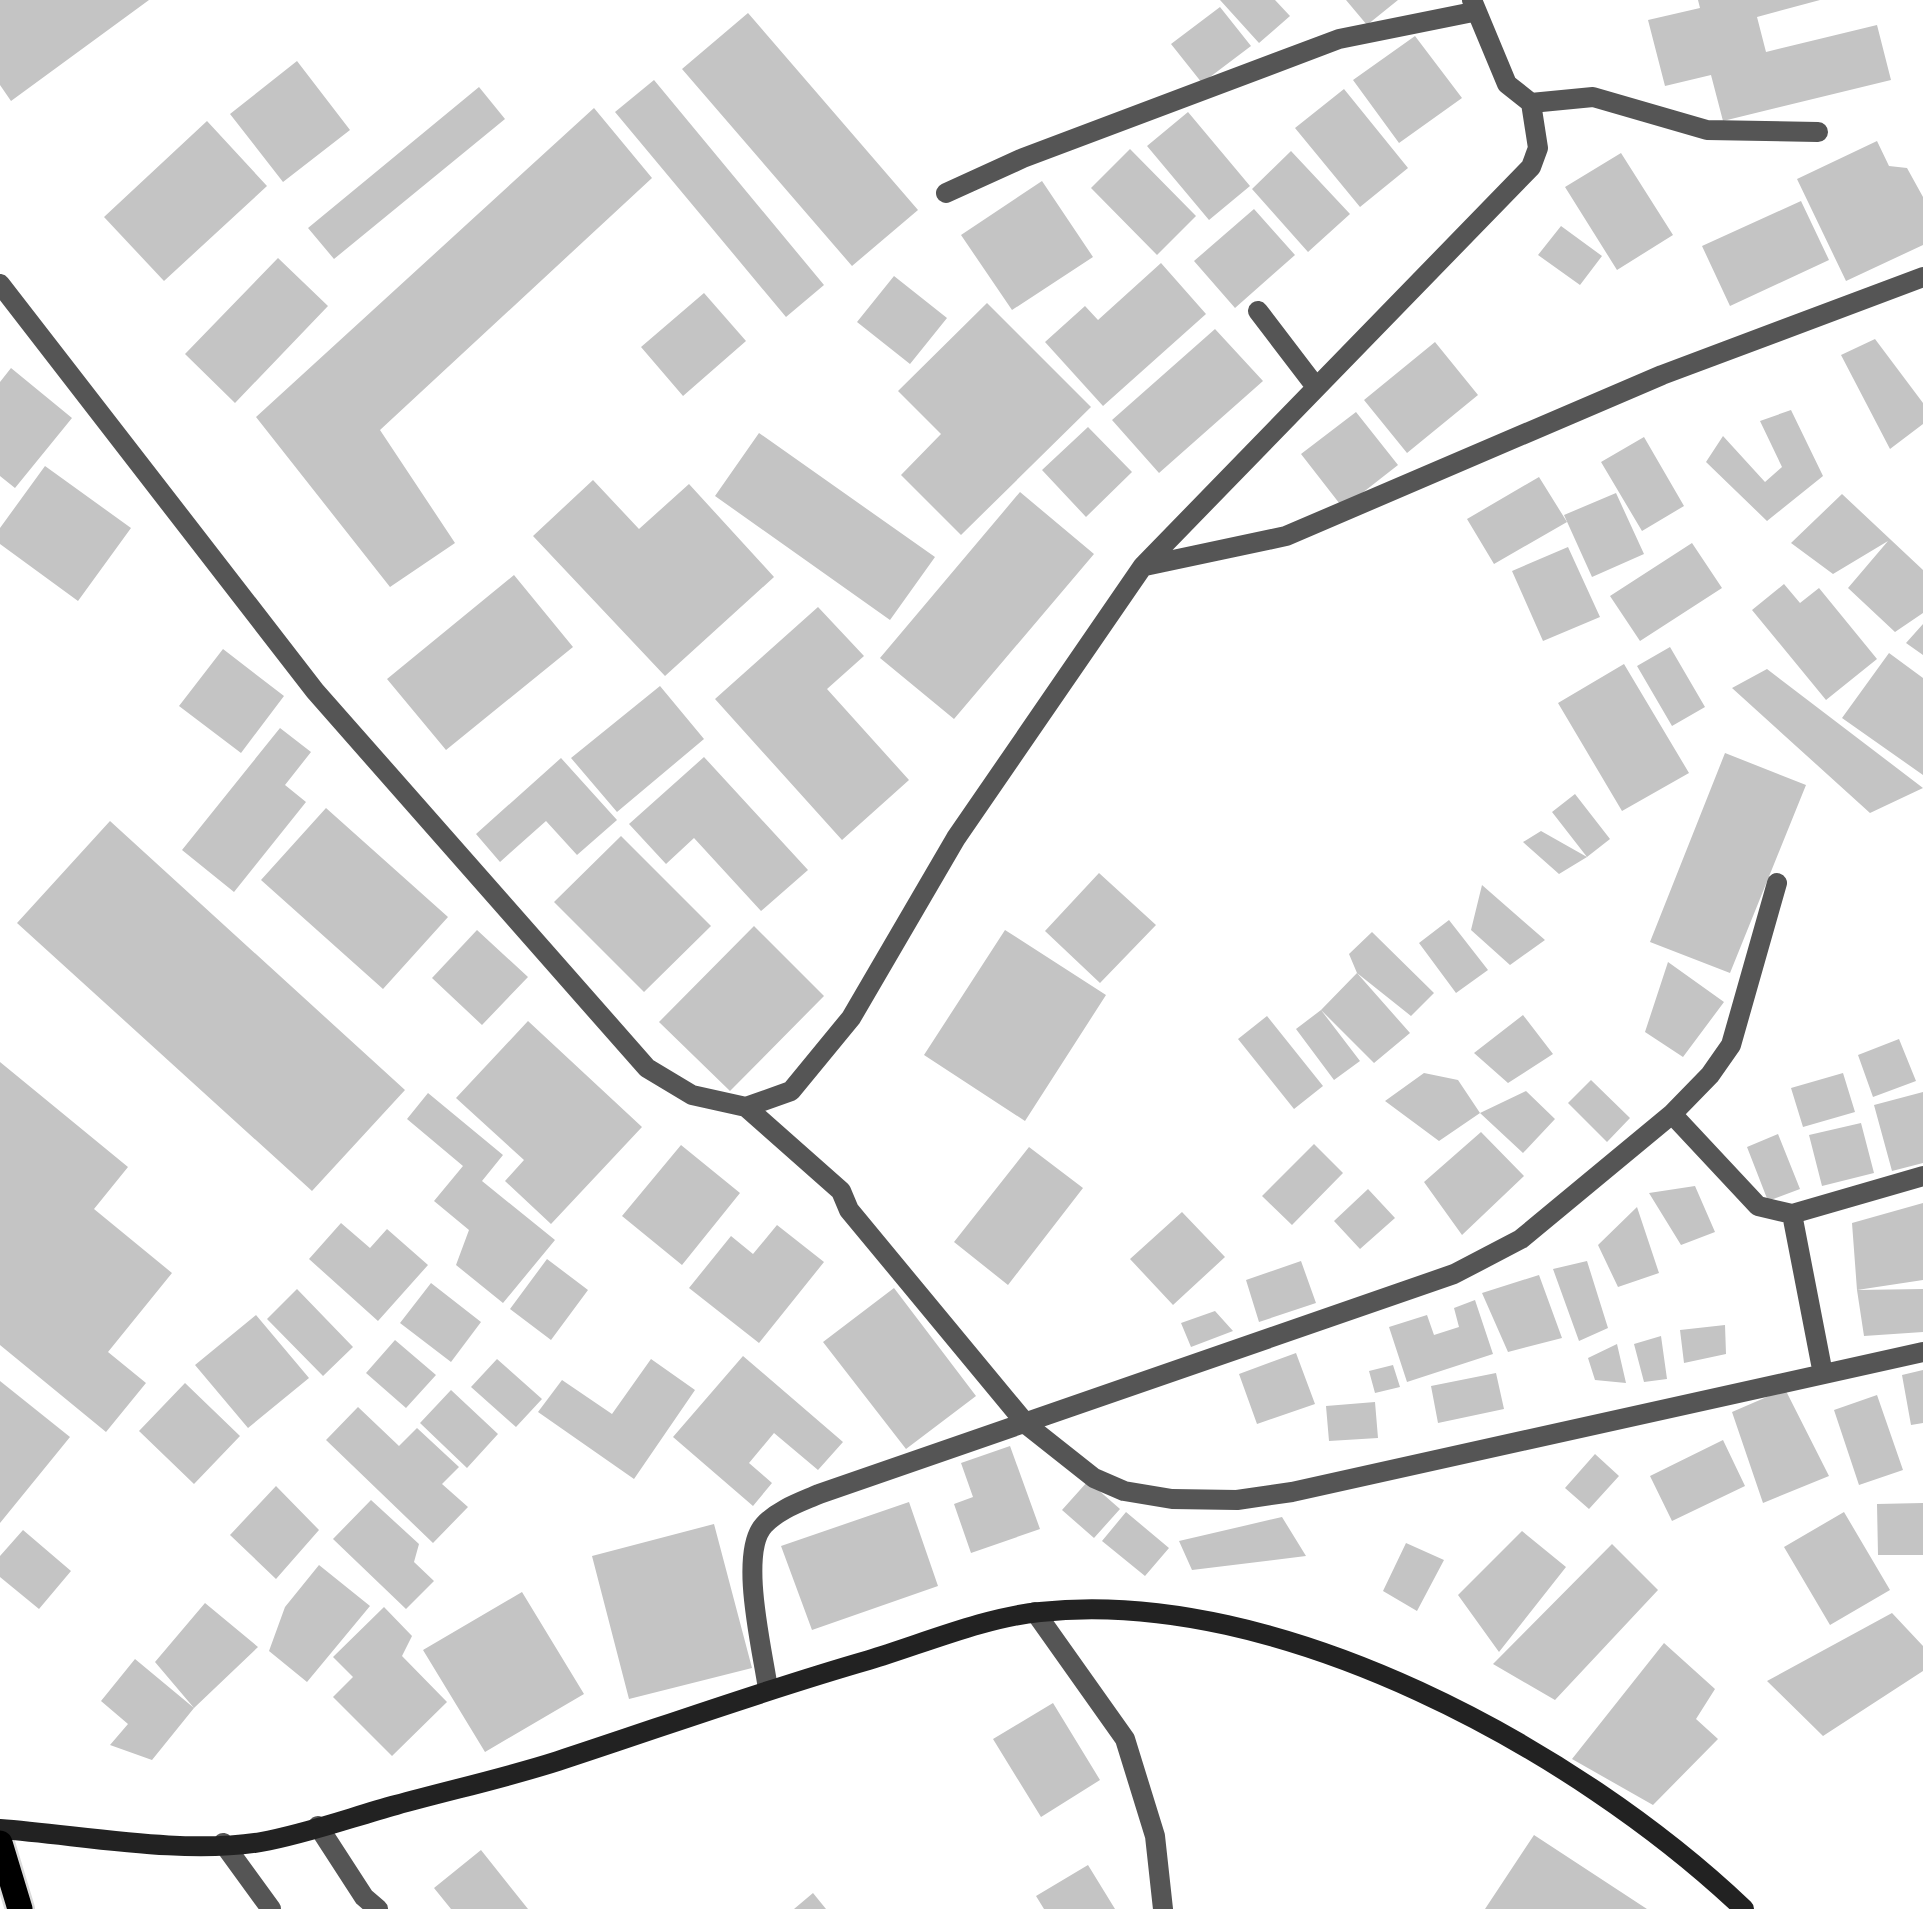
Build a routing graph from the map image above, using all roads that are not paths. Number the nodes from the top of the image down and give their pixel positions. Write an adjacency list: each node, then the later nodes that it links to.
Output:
1 (1473, 6): 2 (street); 4 (street)
2 (1532, 102): 3 (street); 8 (street)
3 (1818, 132)
4 (946, 192)
5 (1923, 276): 9 (street)
6 (0, 284): 11 (street)
7 (1258, 311): 8 (street)
8 (1316, 387): 9 (street)
9 (1143, 566): 11 (street)
10 (1777, 882): 12 (street)
11 (746, 1107): 17 (street)
12 (1672, 1114): 14 (street); 17 (street)
13 (1923, 1176): 14 (street)
14 (1792, 1214): 16 (street)
15 (1923, 1352): 16 (street)
16 (1823, 1374): 17 (street)
17 (1027, 1425): 19 (street)
18 (1035, 1612): 19 (main road); 27 (street); 28 (main road)
19 (768, 1689): 20 (main road)
20 (318, 1826): 23 (main road); 26 (street)
21 (0, 1829): 23 (main road)
22 (0, 1843): 24 (main road)
23 (223, 1843): 25 (street)
24 (20, 1909)
25 (271, 1909)
26 (378, 1909)
27 (1163, 1909)
28 (1744, 1909)

